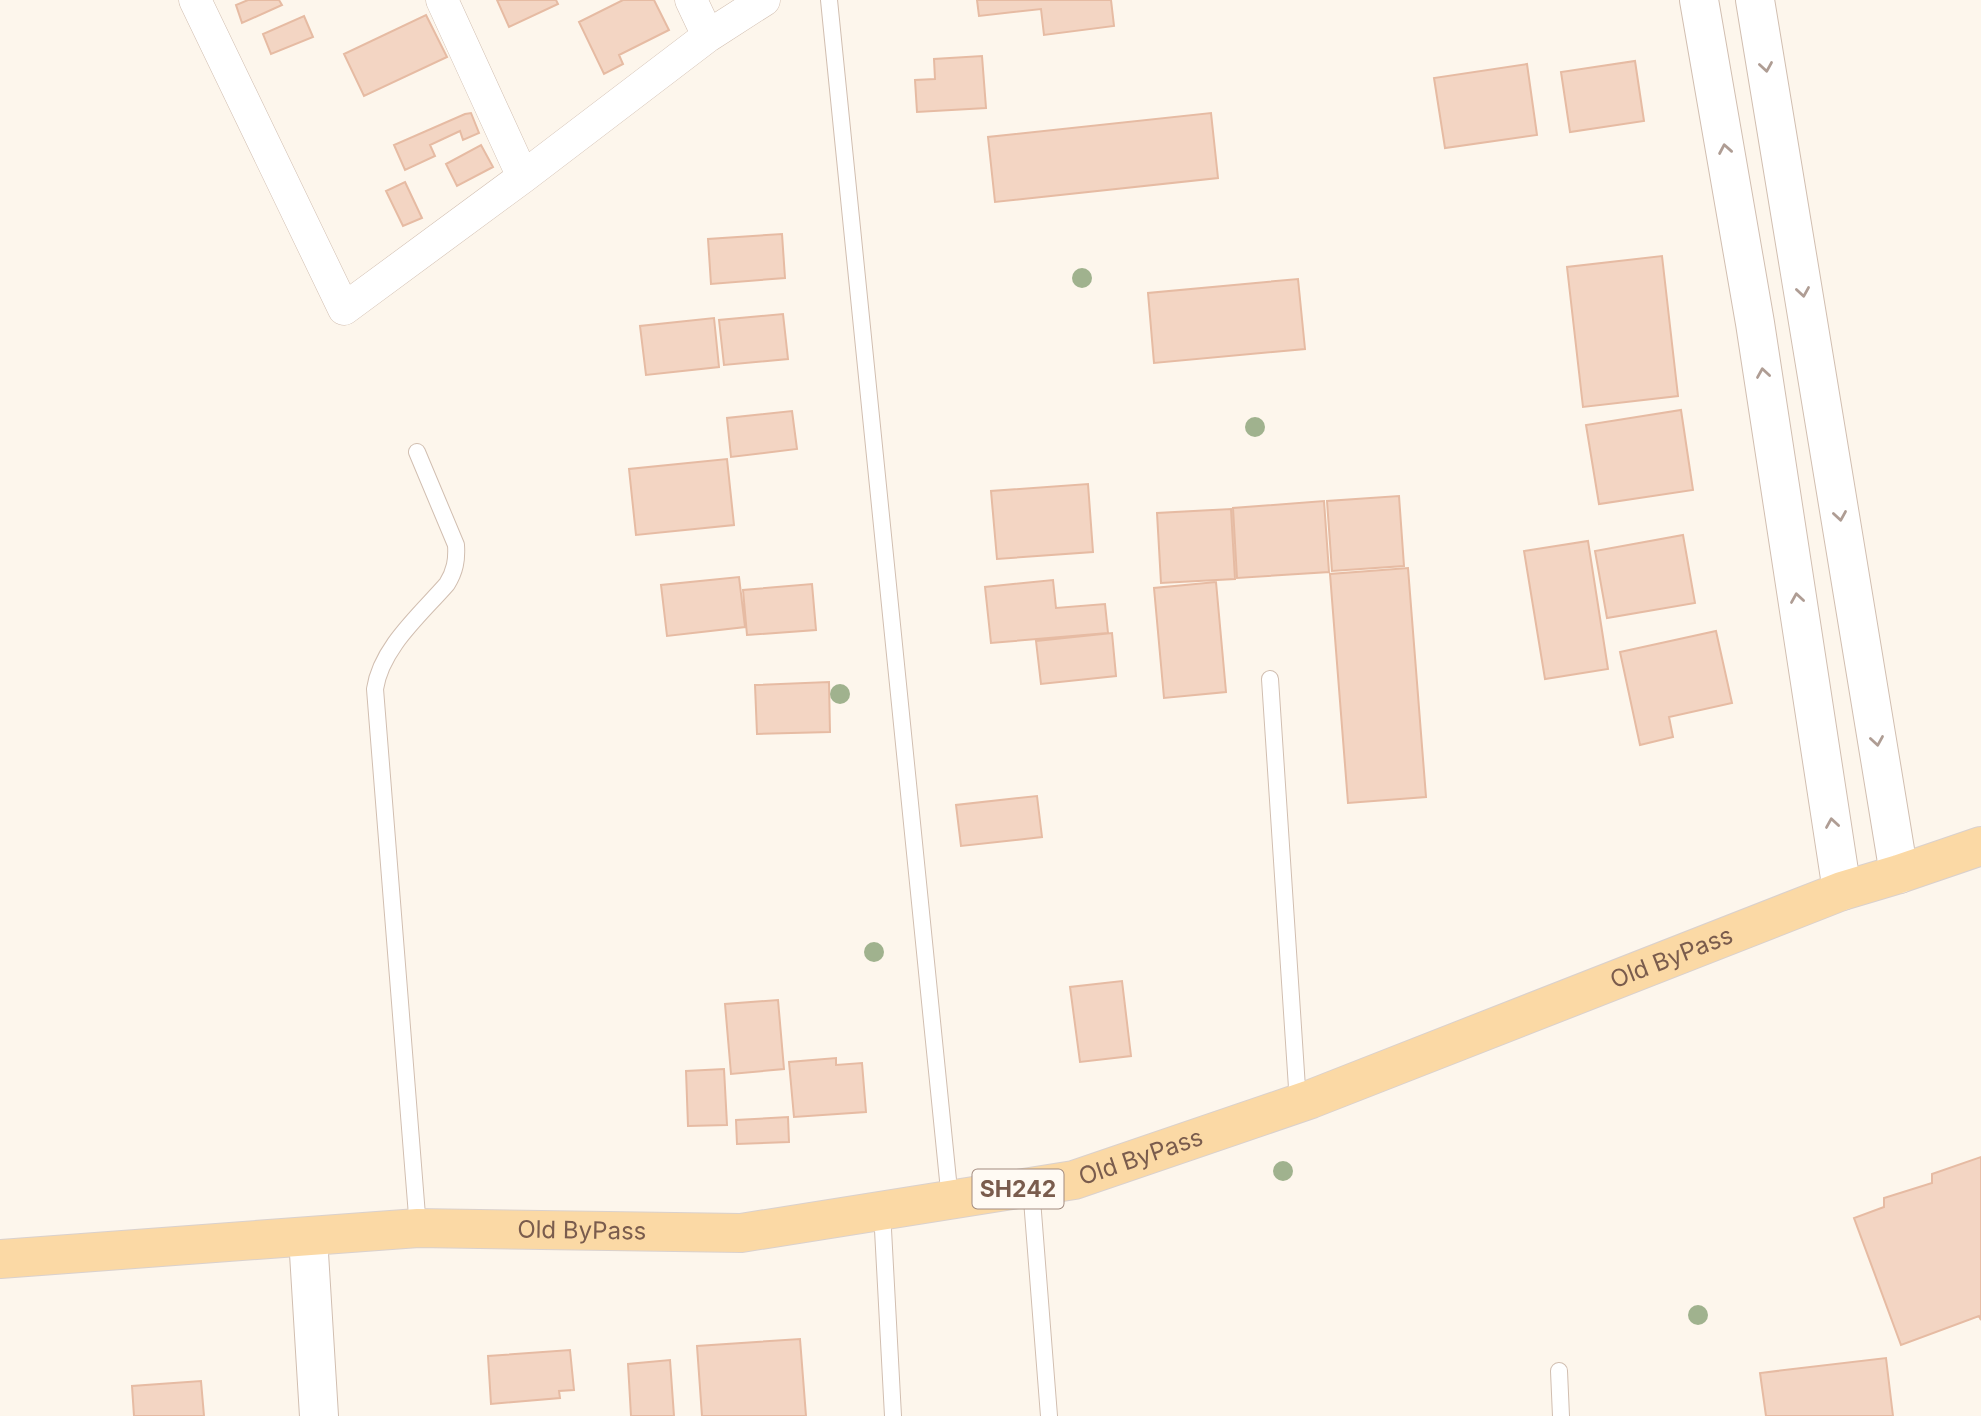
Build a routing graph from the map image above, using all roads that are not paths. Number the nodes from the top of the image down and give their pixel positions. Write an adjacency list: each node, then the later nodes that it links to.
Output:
1 (195, 0): 9 (street)
2 (442, 0): 9 (street)
3 (691, 0): 8 (street)
4 (764, 0): 8 (street)
5 (829, 0): 17 (lane)
6 (1699, 0): 14 (street, one-way to 6)
7 (1755, 0): 13 (street, one-way to 13)
8 (708, 36): 9 (street)
9 (523, 177)
10 (417, 452): 19 (lane)
11 (1270, 679): 15 (lane)
12 (1981, 846): 13 (main road, Old ByPass / SH242)
13 (1899, 874): 14 (main road, Old ByPass / SH242)
14 (1842, 891): 15 (main road, Old ByPass / SH242)
15 (1298, 1103): 16 (main road, Old ByPass / SH242)
16 (1031, 1187): 17 (main road, Old ByPass / SH242); 25 (lane)
17 (950, 1200): 18 (main road, Old ByPass / SH242)
18 (882, 1211): 19 (main road, Old ByPass / SH242); 24 (lane)
19 (418, 1228): 20 (main road, Old ByPass / SH242)
20 (307, 1237): 21 (main road, Old ByPass / SH242); 23 (street)
21 (0, 1259)
22 (1559, 1371): 26 (lane)
23 (320, 1416)
24 (893, 1416)
25 (1049, 1416)
26 (1561, 1416)

